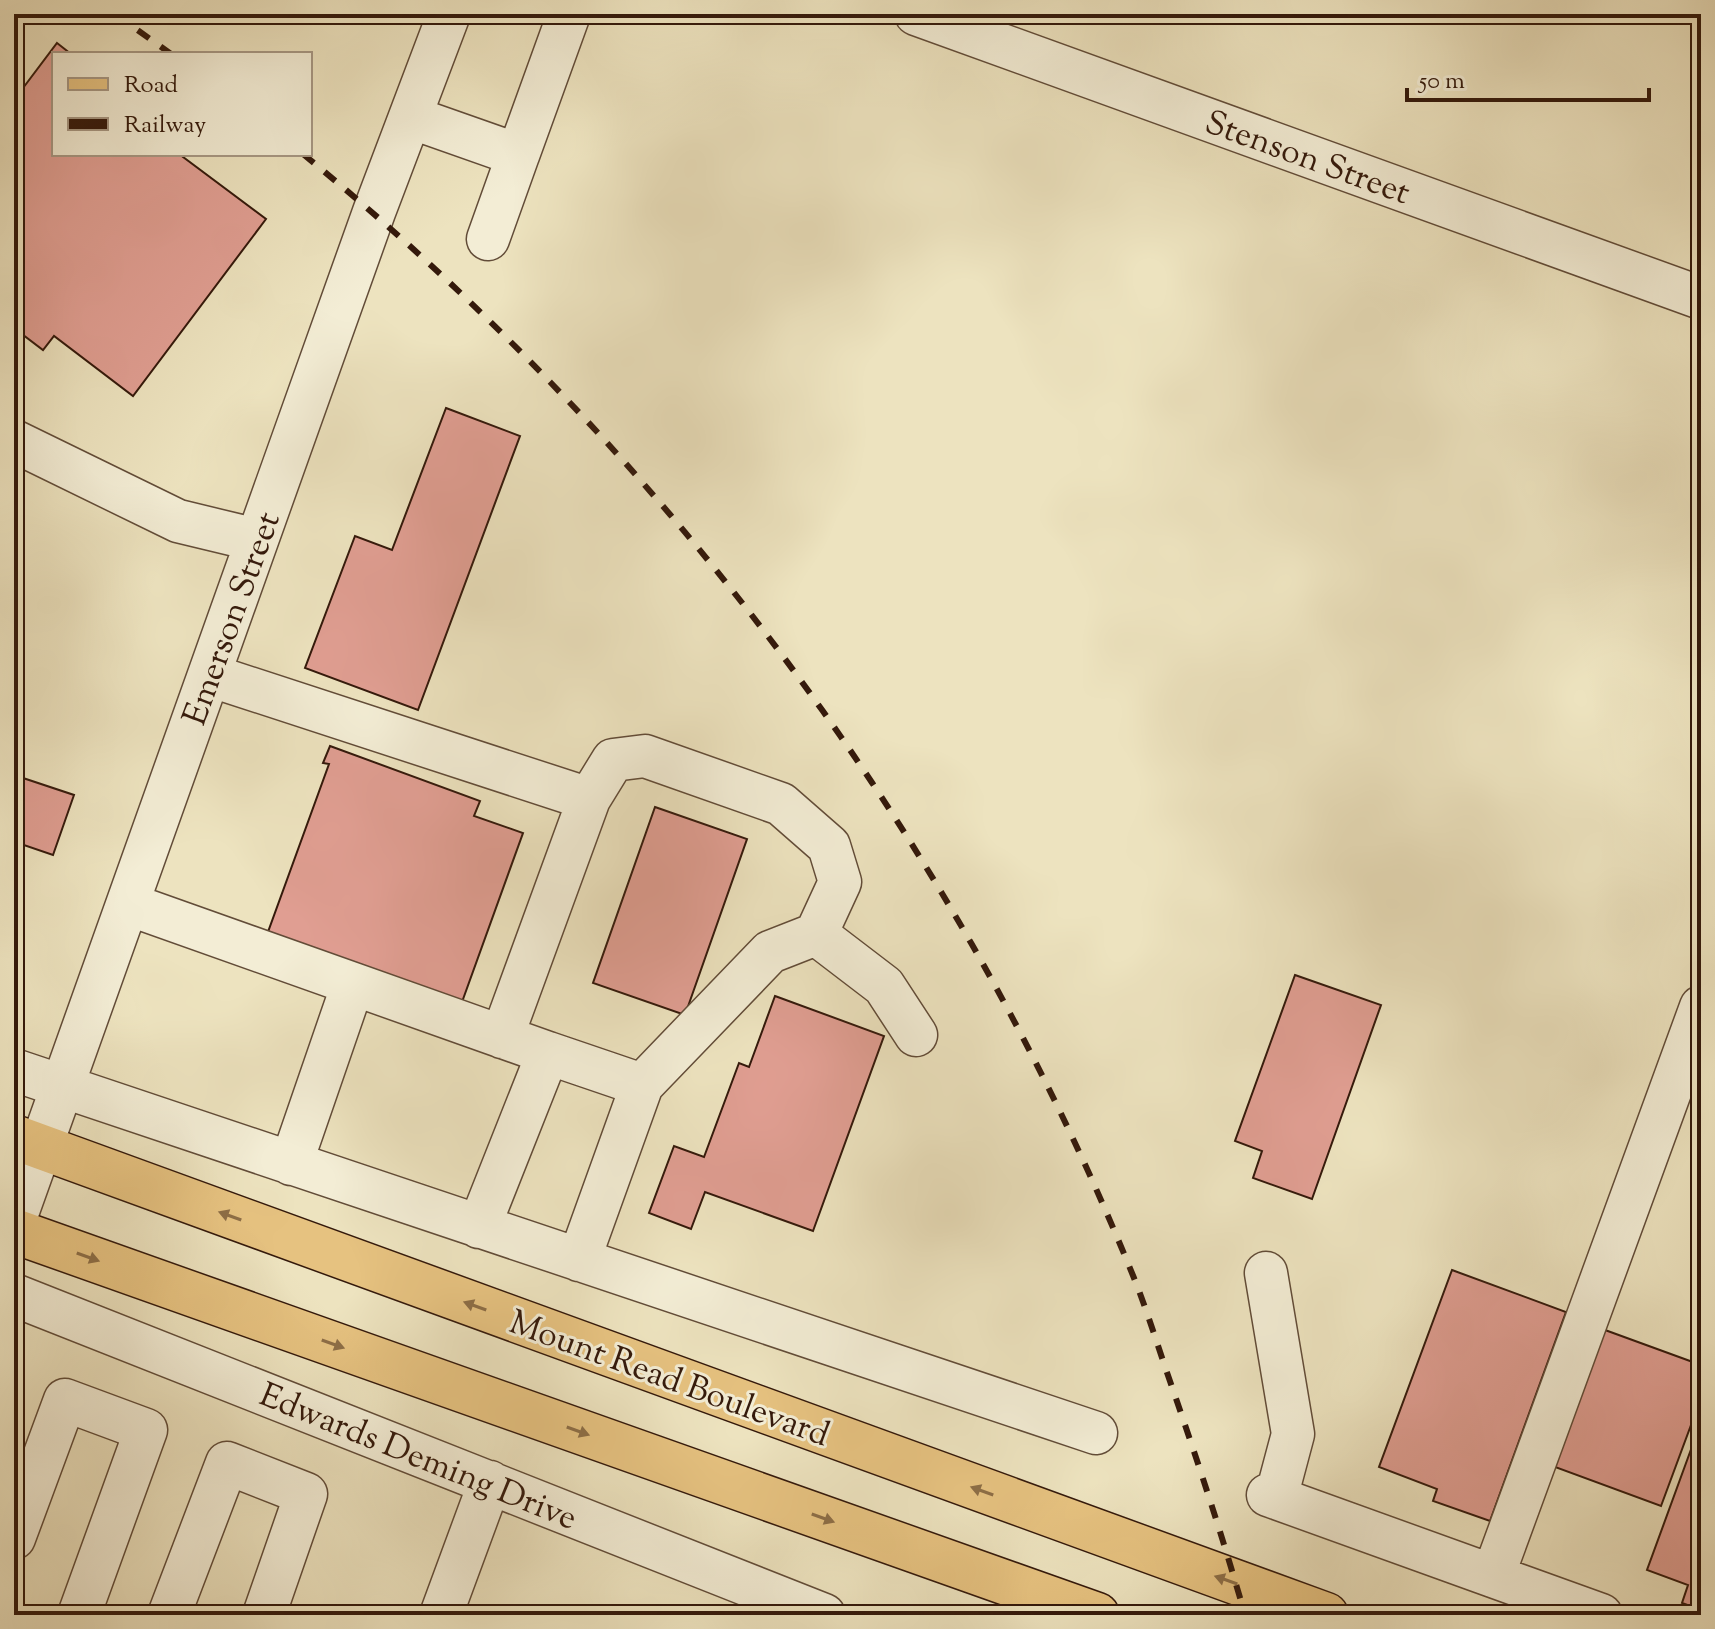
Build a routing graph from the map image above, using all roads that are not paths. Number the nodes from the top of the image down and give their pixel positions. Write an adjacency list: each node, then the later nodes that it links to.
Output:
1 (449, 14): 4 (street, Emerson Street)
2 (569, 14): 5 (street)
3 (916, 14): 7 (street, Stenson Street)
4 (410, 117): 5 (street); 9 (street, Emerson Street)
5 (518, 155): 6 (street)
6 (488, 239)
7 (1701, 298)
8 (14, 441): 9 (street)
9 (257, 540): 10 (street, Emerson Street)
10 (209, 675): 11 (street); 12 (street, Emerson Street)
11 (589, 799): 13 (street); 17 (street)
12 (128, 904): 14 (street); 21 (street, Emerson Street)
13 (816, 934): 16 (street); 20 (street)
14 (353, 984): 17 (street); 23 (street)
15 (1701, 1007): 33 (street)
16 (916, 1035)
17 (502, 1037): 18 (street)
18 (548, 1053): 20 (street); 25 (street)
19 (14, 1070): 21 (street)
20 (642, 1085): 27 (street)
21 (64, 1088): 22 (street, Emerson Street); 23 (street)
22 (28, 1142): 24 (street, Emerson Street); 41 (main road, Mount Read Boulevard, one-way to 22)
23 (291, 1164): 25 (street)
24 (14, 1222)
25 (479, 1227): 27 (street)
26 (14, 1231): 40 (main road, one-way to 40)
27 (579, 1260): 30 (street)
28 (1266, 1273): 33 (street)
29 (14, 1295): 31 (street, Edwards Deming Drive)
30 (1096, 1433)
31 (490, 1482): 34 (street, Edwards Deming Drive); 38 (street)
32 (14, 1538): 35 (street)
33 (1493, 1576): 42 (street)
34 (741, 1600): 39 (street, Edwards Deming Drive)
35 (79, 1615)
36 (169, 1615): 37 (street)
37 (264, 1615)
38 (441, 1615)
39 (824, 1615)
40 (1097, 1615)
41 (1326, 1615)
42 (1601, 1615)

